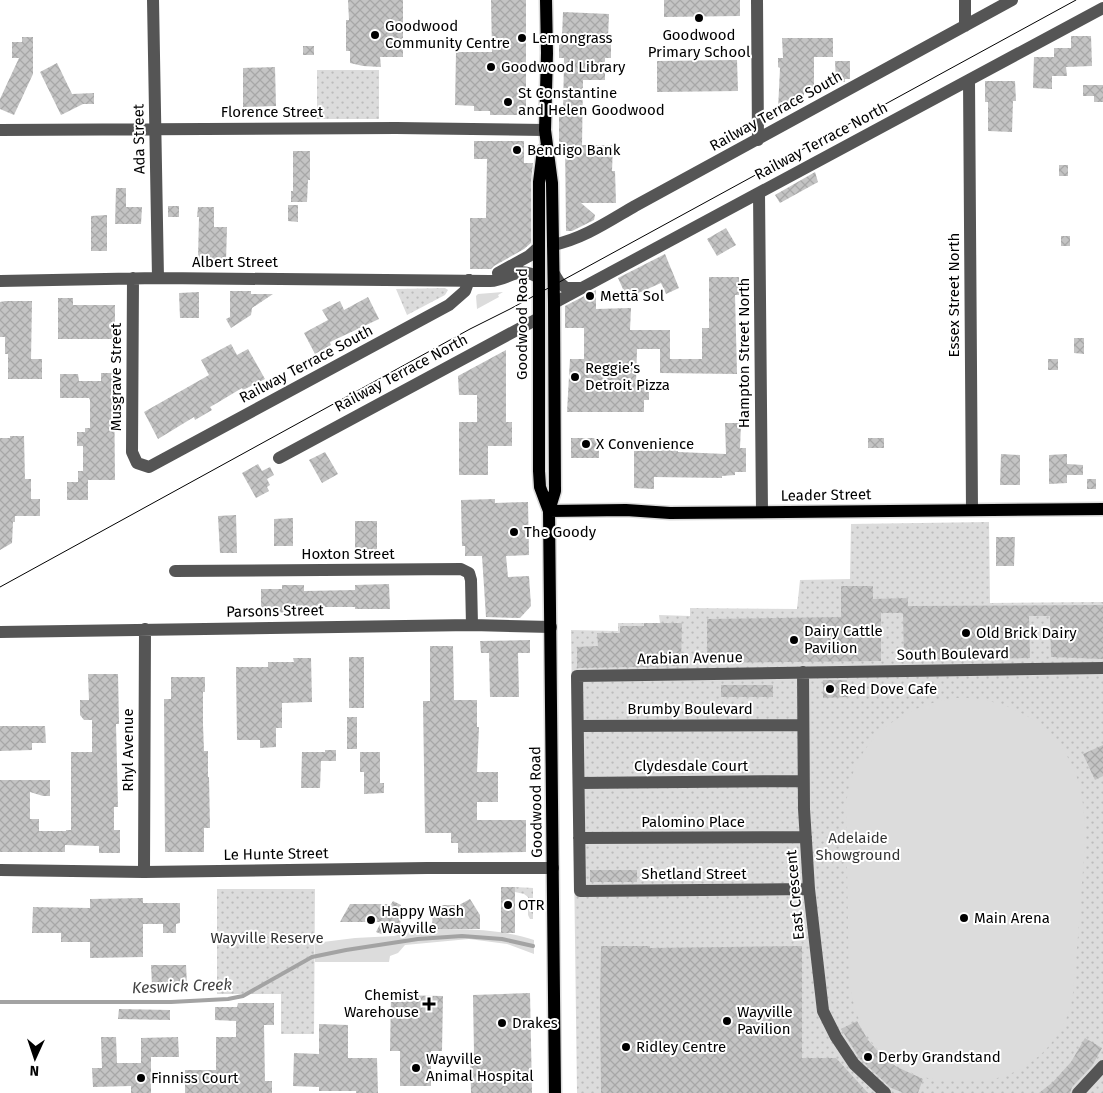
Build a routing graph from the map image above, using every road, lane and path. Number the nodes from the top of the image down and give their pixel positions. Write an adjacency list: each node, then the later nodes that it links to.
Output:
1 (154, 0): 9 (street, Ada Street)
2 (546, 0): 11 (main road, Goodwood Road)
3 (757, 0): 12 (street)
4 (965, 0): 7 (street)
5 (1012, 0): 7 (street, Railway Terrace South)
6 (1103, 8): 8 (street, Railway Terrace North)
7 (965, 26): 12 (street, Railway Terrace South)
8 (969, 80): 13 (street, Railway Terrace North); 28 (street, Essex Street North)
9 (155, 129): 10 (street, Florence Street); 11 (street, Florence Street); 18 (street, Ada Street)
10 (0, 130)
11 (545, 133): 14 (main road, Goodwood Road); 15 (main road, Goodwood Road)
12 (758, 140): 14 (street, Railway Terrace South)
13 (759, 193): 22 (street, Railway Terrace North); 30 (street, Hampton Street North)
14 (553, 245): 16 (main road, Goodwood Road)
15 (538, 248): 19 (main road, Goodwood Road); 20 (street, Albert Street)
16 (554, 274): 22 (street); 23 (main road, Goodwood Road)
17 (133, 278): 18 (street, Albert Street); 21 (street, Albert Street); 26 (street, Musgrave Street)
18 (158, 278): 20 (street, Albert Street)
19 (539, 278): 20 (street, Albert Street); 24 (main road, Goodwood Road)
20 (469, 280): 26 (street, Railway Terrace South)
21 (0, 282)
22 (584, 287): 23 (street, Railway Terrace North)
23 (554, 303): 29 (main road, Goodwood Road)
24 (539, 318): 25 (street, Railway Terrace North); 29 (main road, Goodwood Road)
25 (279, 458)
26 (148, 468)
27 (1103, 509): 28 (main road, Leader Street)
28 (972, 510): 30 (main road, Leader Street)
29 (549, 511): 30 (main road, Leader Street); 33 (main road, Goodwood Road)
30 (762, 512)
31 (175, 571): 32 (street, Hoxton Street)
32 (472, 625): 33 (street, Parsons Street); 34 (street, Parsons Street)
33 (551, 627): 44 (main road, Goodwood Road)
34 (145, 629): 35 (street, Parsons Street); 46 (street, Rhyl Avenue)
35 (0, 632)
36 (1103, 668): 37 (street, South Boulevard)
37 (803, 672): 38 (street, East Crescent); 39 (street, Arabian Avenue)
38 (802, 725): 39 (street, Brumby Boulevard); 40 (street, East Crescent)
39 (578, 726): 41 (street)
40 (803, 781): 41 (street, Clydesdale Court); 42 (street, East Crescent)
41 (579, 783): 43 (street)
42 (806, 837): 43 (street, Palomino Place); 47 (street, East Crescent)
43 (579, 838): 47 (street, Shetland Street)
44 (553, 868): 46 (street, Le Hunte Street); 49 (main road, Goodwood Road)
45 (0, 870): 46 (street, Le Hunte Street)
46 (144, 872)
47 (808, 889): 50 (street, East Crescent)
48 (1103, 1066): 51 (street)
49 (555, 1093)
50 (885, 1093)
51 (1078, 1093)

